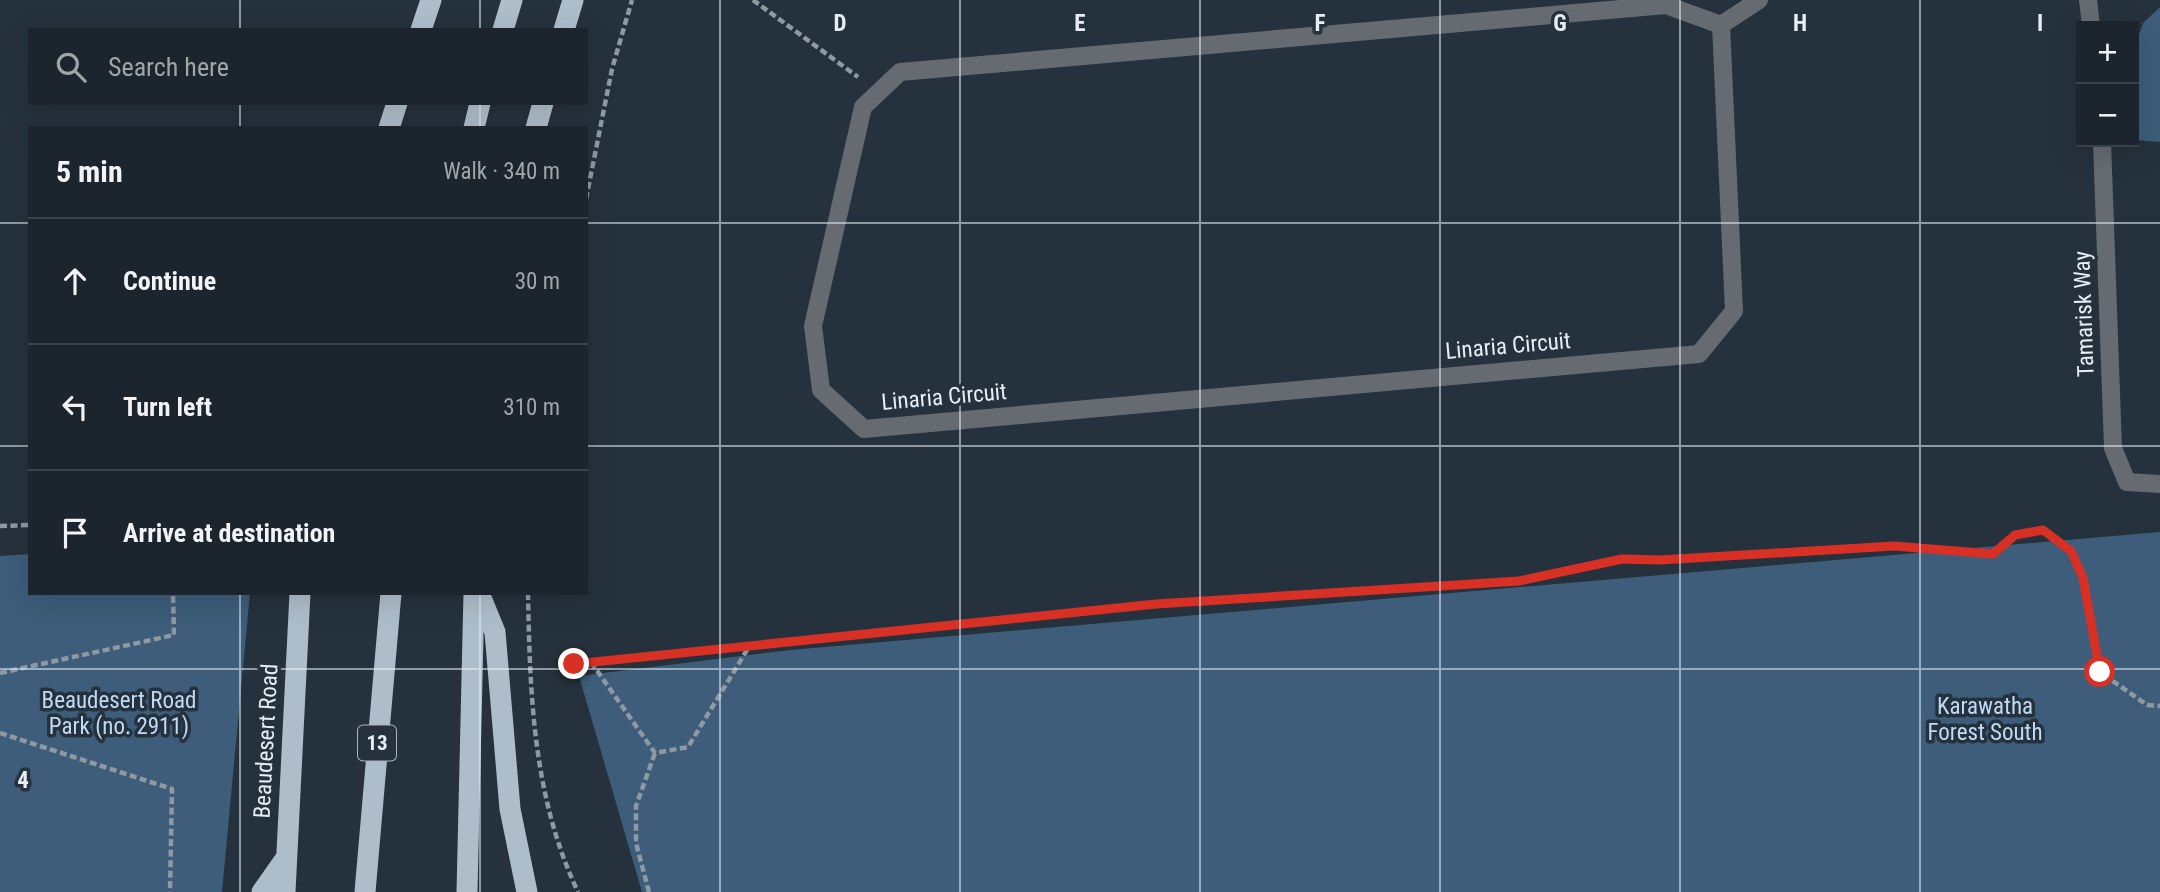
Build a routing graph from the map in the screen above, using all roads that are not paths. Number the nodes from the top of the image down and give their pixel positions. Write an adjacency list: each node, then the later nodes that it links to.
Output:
1 (431, 0): 8 (highway)
2 (512, 0): 9 (highway)
3 (573, 0): 10 (highway)
4 (1759, 0): 7 (street)
5 (2088, 0): 6 (street)
6 (2090, 21)
7 (1721, 25): 7 (street, Linaria Circuit)
8 (422, 28)
9 (504, 28)
10 (565, 28)
11 (396, 105): 14 (highway)
12 (480, 105): 15 (highway)
13 (542, 105): 16 (highway)
14 (390, 126)
15 (475, 126)
16 (537, 126)
17 (2102, 147): 18 (street, Tamarisk Way)
18 (2160, 484)
19 (300, 595): 23 (highway, Beaudesert Road)
20 (391, 595): 26 (highway, 13)
21 (474, 595): 27 (highway)
22 (480, 595): 28 (highway)
23 (286, 858): 24 (highway); 25 (highway, Beaudesert Road)
24 (262, 892)
25 (285, 892)
26 (365, 892)
27 (467, 892)
28 (527, 892)

